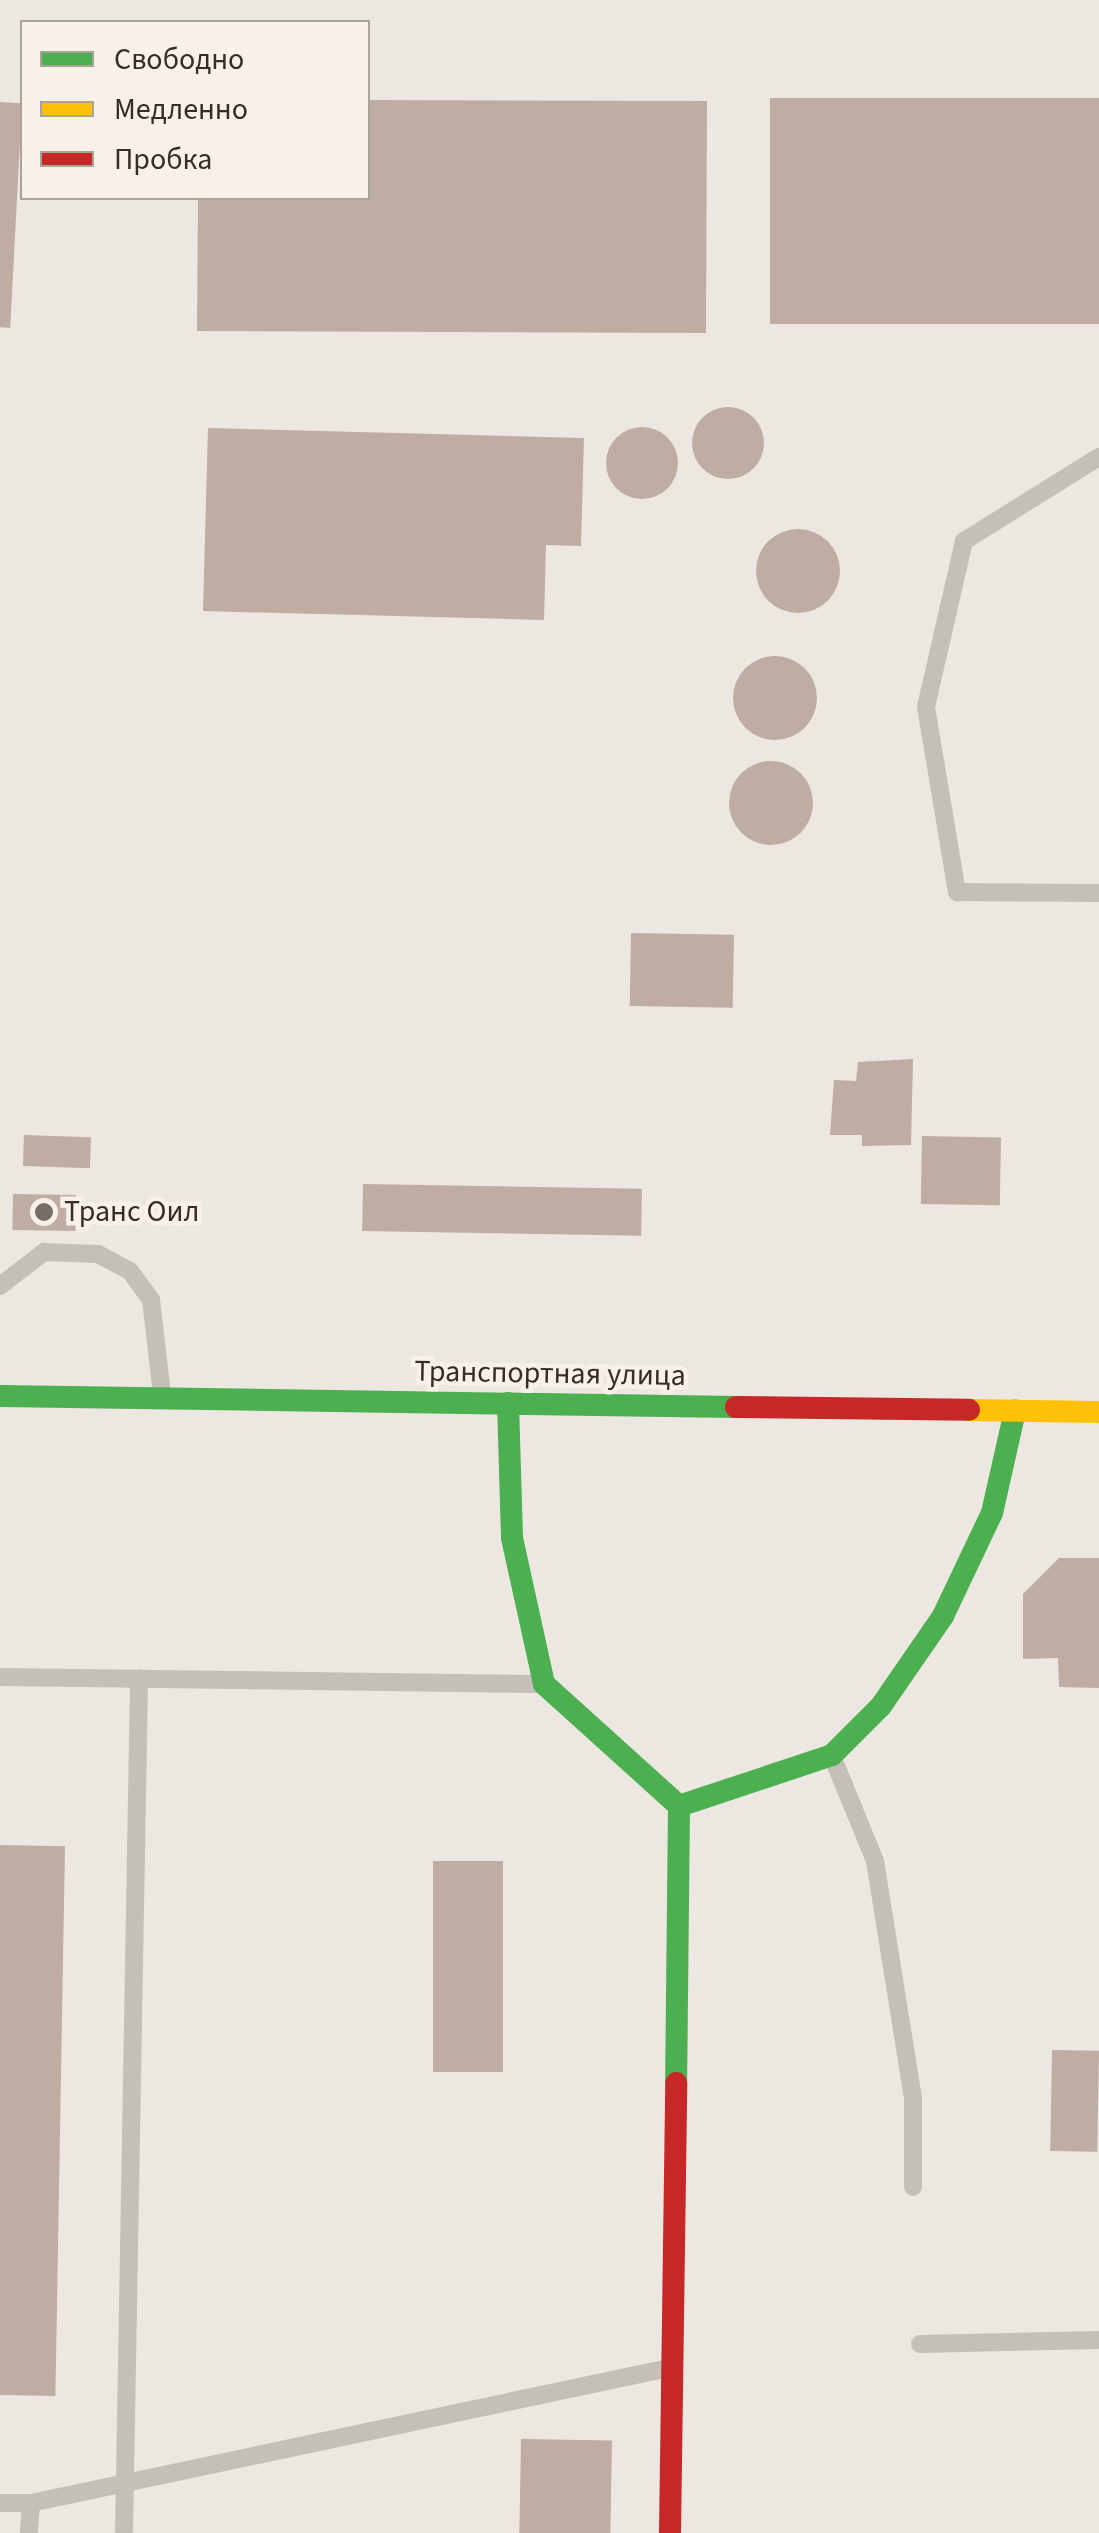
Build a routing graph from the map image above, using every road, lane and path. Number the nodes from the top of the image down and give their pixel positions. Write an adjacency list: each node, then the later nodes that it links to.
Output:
1 (1099, 457): 2 (lane)
2 (1099, 893)
3 (0, 1286): 5 (lane)
4 (0, 1396): 5 (street, Транспортная улица)
5 (162, 1398): 6 (street, Транспортная улица)
6 (508, 1403): 7 (street, Транспортная улица); 11 (street)
7 (1015, 1411): 8 (street, Транспортная улица); 12 (street)
8 (1099, 1412)
9 (0, 1677): 10 (lane)
10 (139, 1678): 11 (lane); 18 (lane)
11 (544, 1684): 13 (street)
12 (832, 1756): 13 (street); 14 (lane)
13 (679, 1806): 17 (street)
14 (913, 2187)
15 (1099, 2340): 16 (lane)
16 (920, 2344)
17 (670, 2368): 18 (lane); 23 (street)
18 (125, 2482): 20 (lane); 22 (lane)
19 (0, 2503): 20 (lane)
20 (30, 2503): 21 (lane)
21 (29, 2533)
22 (124, 2533)
23 (670, 2533)

